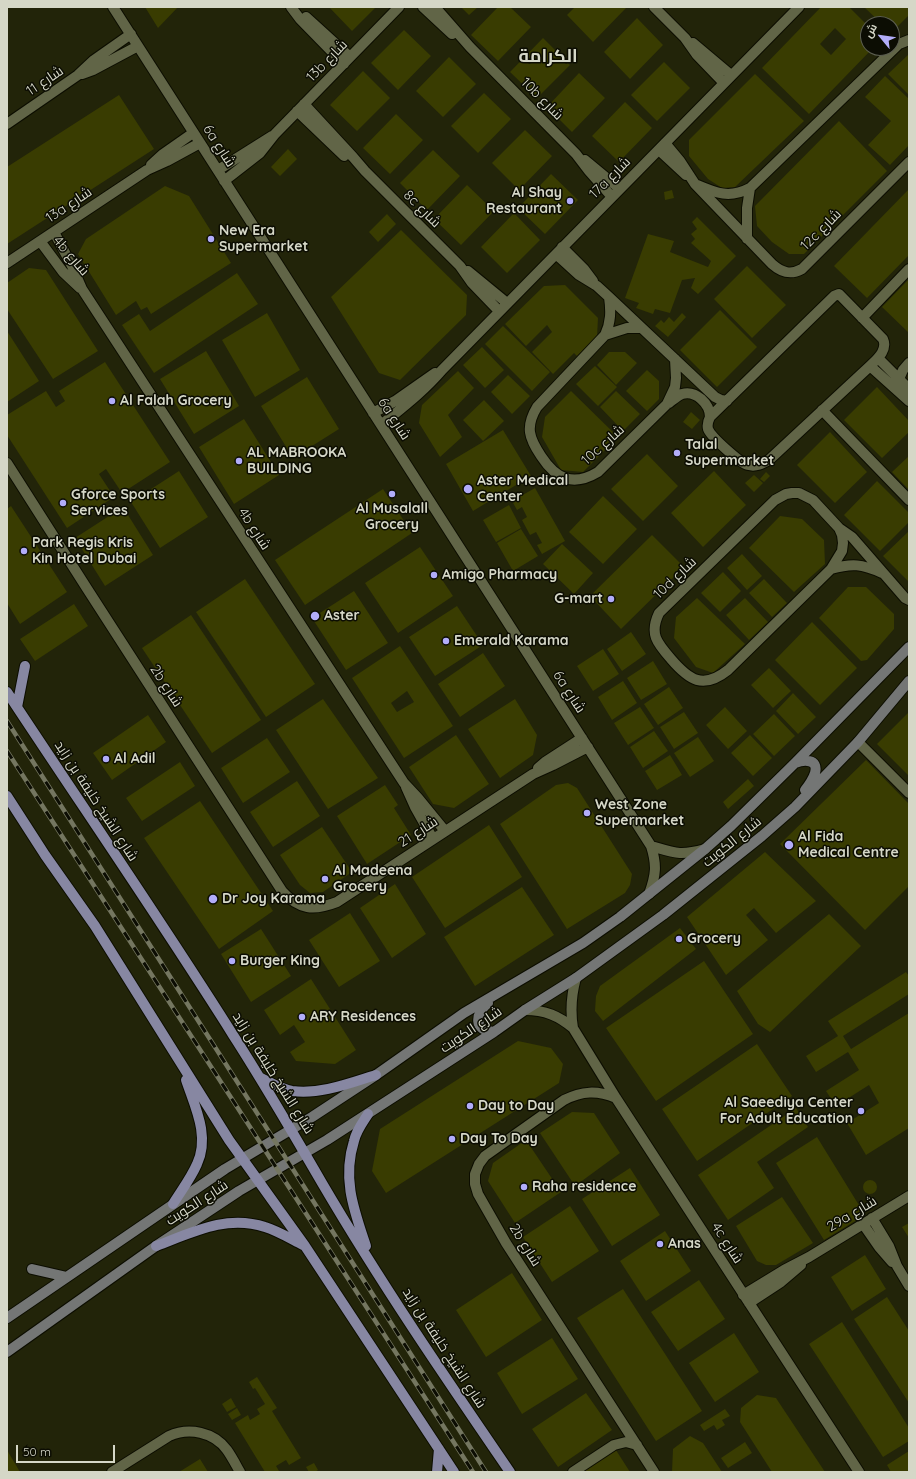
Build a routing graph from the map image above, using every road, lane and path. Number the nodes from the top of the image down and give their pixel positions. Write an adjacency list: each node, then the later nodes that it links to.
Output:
1 (113, 7): 8 (street, 6a شارع)
2 (293, 7): 13 (street)
3 (399, 7): 13 (street, 13b شارع)
4 (423, 7): 12 (street, 10b شارع)
5 (435, 7): 12 (street, 10b شارع)
6 (654, 7): 9 (street)
7 (799, 7): 15 (street, 17a شارع)
8 (131, 34): 11 (street, 6a شارع); 14 (street, شارع 11)
9 (685, 38): 15 (street); 16 (street)
10 (909, 40): 29 (street, 12c شارع)
11 (138, 46): 14 (street, شارع 11); 19 (street, 6a شارع)
12 (470, 47): 23 (street, 10b شارع)
13 (347, 60): 17 (street, 13b شارع)
14 (78, 75): 18 (street, شارع 11)
15 (732, 75): 16 (street, 17a شارع)
16 (724, 83): 22 (street, 17a شارع)
17 (300, 108): 20 (street, 13b شارع); 37 (street, 8c شارع)
18 (7, 124)
19 (193, 132): 21 (street, 6a شارع); 25 (street, 13a شارع)
20 (275, 134): 26 (street, 13b شارع); 27 (street, 13b شارع)
21 (200, 143): 25 (street, 13a شارع); 26 (street, 6a شارع)
22 (662, 147): 28 (street, 12c شارع); 30 (street, 17a شارع)
23 (576, 154): 30 (street, 10b شارع); 31 (street, 10b شارع)
24 (909, 162): 33 (street, 12c شارع)
25 (147, 170): 32 (street, 13a شارع)
26 (218, 170): 27 (street, 6a شارع)
27 (224, 181): 57 (street, 6a شارع)
28 (693, 182): 29 (street, 12c شارع); 33 (street, 12c شارع)
29 (750, 188): 33 (street)
30 (620, 189): 31 (street, 17a شارع)
31 (612, 197): 35 (street, 17a شارع)
32 (54, 232): 34 (street, 13a شارع); 39 (street, 4b شارع)
33 (747, 239)
34 (40, 241): 36 (street, 13a شارع); 39 (street, 4b شارع)
35 (559, 251): 40 (street); 41 (street, 17a شارع)
36 (7, 263)
37 (460, 266): 41 (street, 8c شارع); 42 (street, 8c شارع)
38 (909, 269): 43 (street)
39 (82, 289): 77 (street, 4b شارع)
40 (609, 297): 44 (street); 45 (street, 10c شارع)
41 (507, 303): 42 (street, 17a شارع)
42 (499, 311): 50 (street, 17a شارع)
43 (862, 318): 46 (street); 53 (street)
44 (642, 328): 45 (street, 10c شارع); 47 (street)
45 (605, 335): 55 (street, 10c شارع)
46 (878, 358): 49 (street); 51 (street)
47 (675, 359): 53 (street); 55 (street, 10c شارع)
48 (909, 363): 51 (street)
49 (870, 366): 54 (street); 56 (street)
50 (442, 370): 57 (street, 17a شارع); 59 (street, 17a شارع)
51 (900, 379): 52 (street)
52 (909, 389)
53 (726, 401): 58 (street)
54 (909, 401)
55 (667, 404): 58 (street, 10c شارع)
56 (822, 410): 58 (street); 61 (street)
57 (373, 413): 59 (street, 6a شارع)
58 (710, 417)
59 (381, 425): 72 (street, 6a شارع)
60 (7, 463): 86 (street, 2b شارع)
61 (909, 500)
62 (839, 528): 63 (street, 10d شارع); 63 (street, 10d شارع); 64 (street, 10d شارع)
63 (830, 569): 64 (street, 10d شارع)
64 (885, 575): 65 (street, 10d شارع)
65 (907, 599): 66 (street, 10d شارع)
66 (909, 608)
67 (909, 647): 75 (main road, شارع الكويت)
68 (25, 666): 71 (main road)
69 (909, 681): 73 (main road, شارع الكويت)
70 (7, 692): 71 (main road, شارع الشيخ خليفة بن زايد)
71 (17, 707): 94 (main road, شارع الشيخ خليفة بن زايد)
72 (582, 738): 74 (street, 6a شارع); 76 (street, شارع 21)
73 (858, 742): 78 (street); 80 (main road, شارع الكويت)
74 (588, 747): 76 (street, شارع 21); 83 (street, 6a شارع)
75 (795, 763): 80 (main road); 84 (main road, شارع الكويت)
76 (533, 774): 81 (street, شارع 21)
77 (404, 783): 81 (street, 4b شارع); 82 (street, 4b شارع)
78 (909, 793)
79 (7, 796): 92 (main road)
80 (794, 807): 87 (main road, شارع الكويت)
81 (445, 831): 82 (street, شارع 21)
82 (433, 839): 86 (street, شارع 21)
83 (651, 846): 84 (street); 85 (street, 6a شارع)
84 (705, 849): 85 (main road, شارع الكويت)
85 (649, 894): 88 (main road, شارع الكويت)
86 (316, 908)
87 (576, 978): 89 (main road, شارع الكويت); 90 (street, 4c شارع)
88 (504, 991): 91 (main road); 93 (main road, شارع الكويت)
89 (525, 1010): 90 (street, 4c شارع); 91 (main road, شارع الكويت)
90 (574, 1028): 95 (street, 4c شارع)
91 (494, 1032): 96 (main road, شارع الكويت)
92 (181, 1065): 99 (main road); 102 (main road)
93 (376, 1075): 94 (main road); 97 (main road, شارع الكويت)
94 (260, 1078): 97 (main road, شارع الشيخ خليفة بن زايد)
95 (616, 1098): 112 (street, 4c شارع); 115 (street, 2b شارع)
96 (368, 1114): 98 (main road, شارع الكويت); 107 (main road)
97 (291, 1129): 98 (main road, شارع الشيخ خليفة بن زايد); 99 (main road, شارع الكويت)
98 (305, 1153): 100 (main road, شارع الكويت); 107 (main road, شارع الشيخ خليفة بن زايد)
99 (242, 1159): 100 (main road); 102 (main road, شارع الكويت)
100 (258, 1181): 105 (main road, شارع الكويت); 106 (main road)
101 (909, 1196): 103 (street, 29a شارع)
102 (173, 1204): 110 (main road, شارع الكويت)
103 (872, 1218): 104 (street, 29a شارع); 108 (street)
104 (863, 1224): 108 (street); 112 (street, 29a شارع)
105 (156, 1246): 106 (main road); 114 (main road, شارع الكويت)
106 (305, 1246): 116 (main road)
107 (371, 1263): 121 (main road, شارع الشيخ خليفة بن زايد)
108 (897, 1266): 111 (street)
109 (32, 1269): 110 (main road)
110 (67, 1277): 113 (main road, شارع الكويت)
111 (909, 1286)
112 (746, 1299): 124 (street, 4c شارع)
113 (7, 1318)
114 (7, 1352)
115 (637, 1445): 122 (street); 123 (street, 2b شارع)
116 (439, 1449): 119 (main road); 120 (main road)
117 (112, 1472): 118 (street)
118 (240, 1472)
119 (437, 1472)
120 (454, 1472)
121 (510, 1472)
122 (573, 1472)
123 (654, 1472)
124 (859, 1472)

